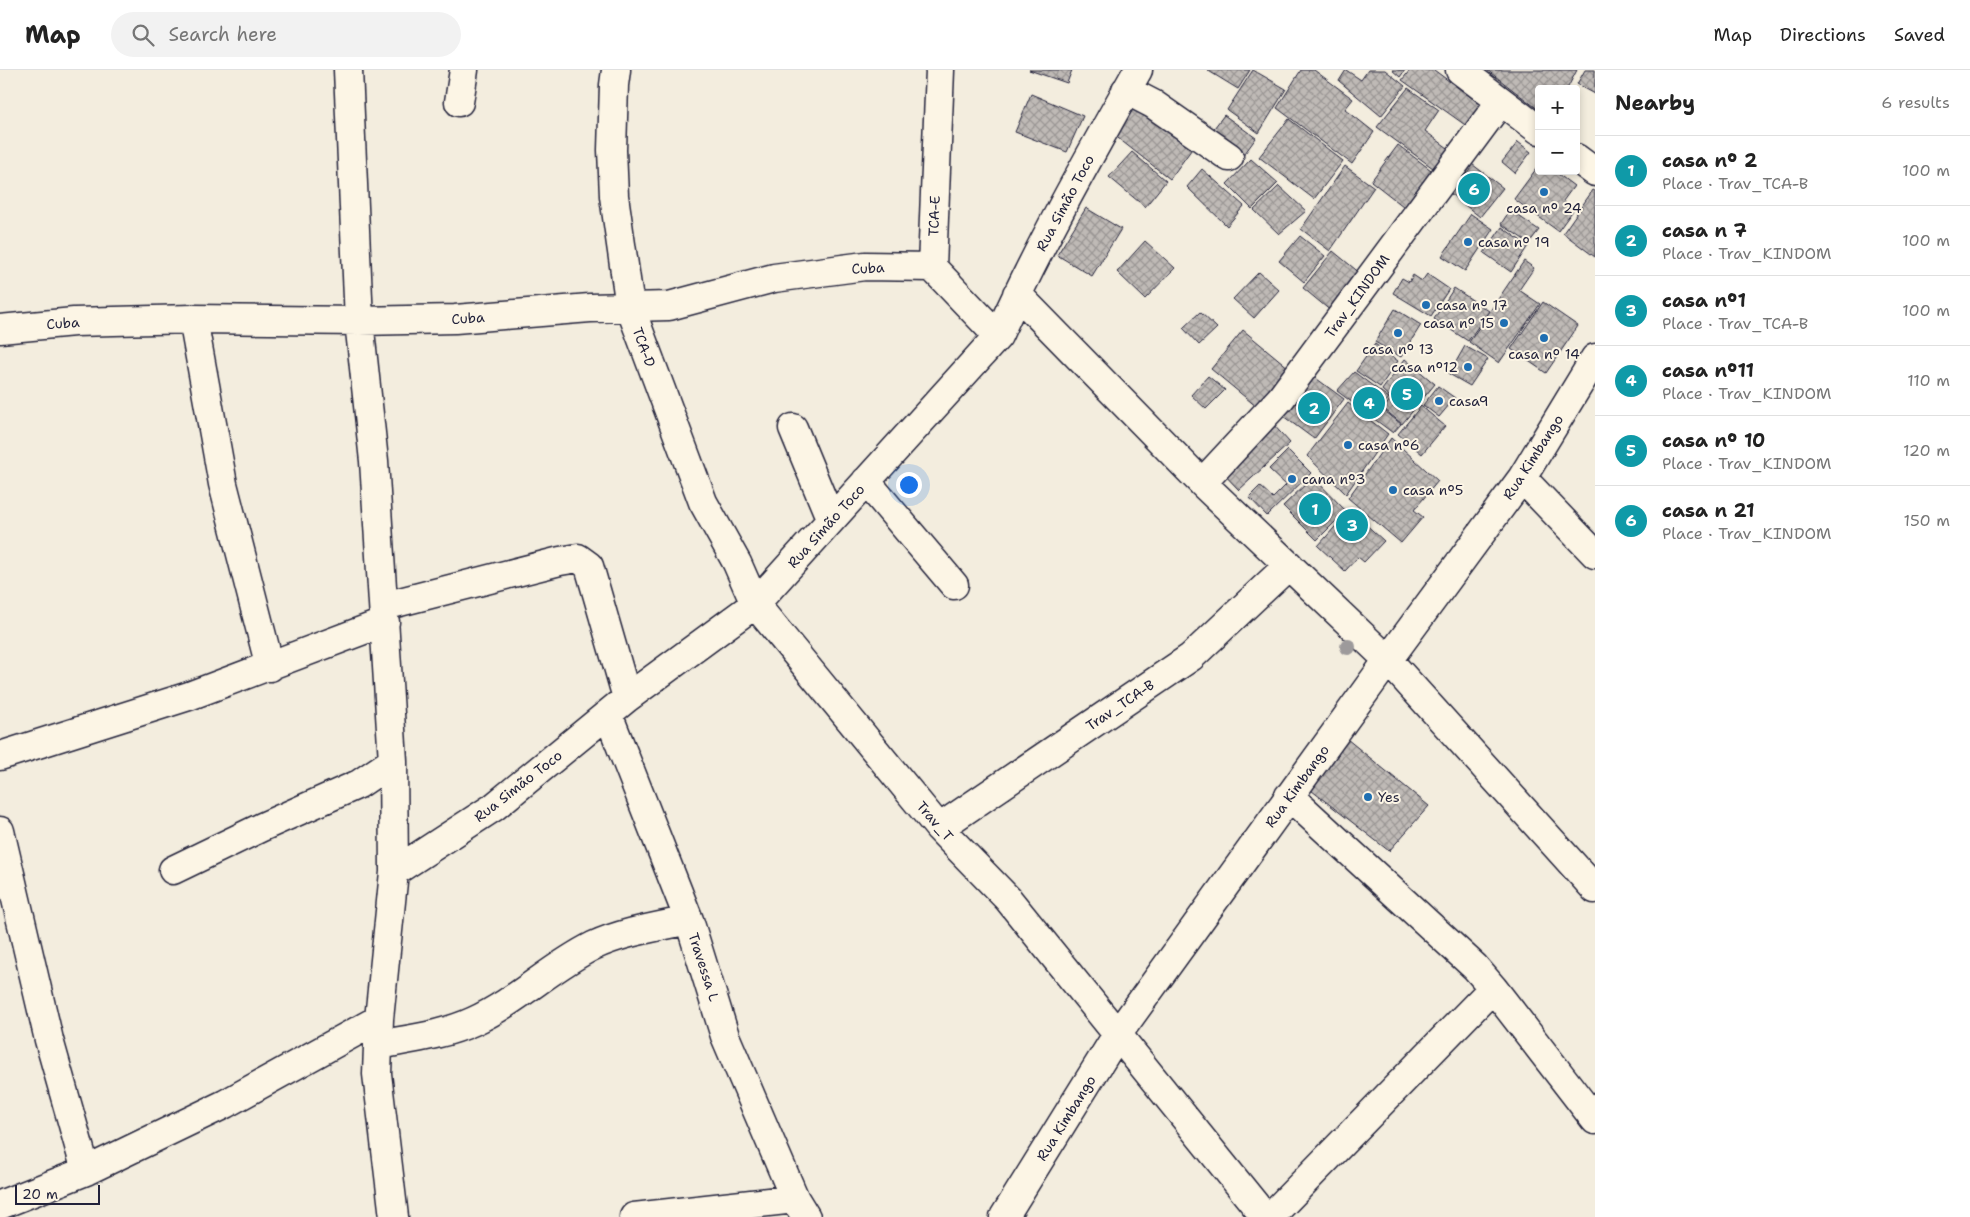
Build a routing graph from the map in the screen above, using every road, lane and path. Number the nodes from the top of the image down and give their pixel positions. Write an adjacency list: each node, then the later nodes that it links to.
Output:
1 (348, 70): 17 (street)
2 (464, 70): 8 (street)
3 (616, 70): 15 (street, TCA-D)
4 (940, 70): 13 (street, TCA-E)
5 (1460, 70): 7 (street)
6 (1132, 80): 10 (street); 14 (street, Rua Simão Toco)
7 (1501, 101): 9 (street); 24 (street, Trav_KINDOM)
8 (459, 102)
9 (1535, 127)
10 (1229, 157)
11 (1580, 161): 12 (street)
12 (1595, 172)
13 (932, 267): 15 (street, Cuba); 19 (street)
14 (1017, 294): 19 (street, Rua Simão Toco); 24 (street)
15 (630, 307): 17 (street, Cuba); 29 (street, TCA-D)
16 (193, 319): 17 (street, Cuba); 18 (street, Cuba); 32 (street)
17 (359, 322): 30 (street)
18 (0, 329)
19 (998, 336): 23 (street, Rua Simão Toco)
20 (1595, 358): 22 (street, Rua Kimbango)
21 (793, 428): 25 (street)
22 (1522, 478): 26 (street); 31 (street, Rua Kimbango)
23 (866, 482): 25 (street, Rua Simão Toco); 28 (street)
24 (1202, 483): 27 (street)
25 (831, 520): 29 (street, Rua Simão Toco)
26 (1595, 554)
27 (1289, 565): 31 (street); 37 (street, Trav_TCA-B)
28 (954, 584)
29 (755, 604): 33 (street, Rua Simão Toco); 37 (street, Trav_T)
30 (385, 614): 32 (street, Travessa L); 33 (street, Travessa L); 35 (street)
31 (1388, 660): 36 (street, Rua Kimbango); 41 (street)
32 (270, 666): 34 (street, Travessa L)
33 (618, 706): 40 (street, Rua Simão Toco); 42 (street, Travessa L)
34 (0, 756)
35 (393, 761): 39 (street); 40 (street)
36 (1290, 796): 43 (street); 45 (street, Rua Kimbango)
37 (939, 828): 45 (street, Trav_T)
38 (0, 831): 47 (street)
39 (173, 870)
40 (394, 872): 44 (street)
41 (1595, 889)
42 (689, 920): 44 (street); 49 (street, Travessa L)
43 (1493, 988): 46 (street); 54 (street)
44 (378, 1032): 47 (street); 50 (street)
45 (1117, 1035): 52 (street, Rua Kimbango); 53 (street, Trav_T)
46 (1595, 1120)
47 (86, 1171): 48 (street)
48 (0, 1206)
49 (800, 1208): 51 (street)
50 (394, 1217)
51 (634, 1217)
52 (1004, 1217)
53 (1265, 1217)
54 (1270, 1217)

